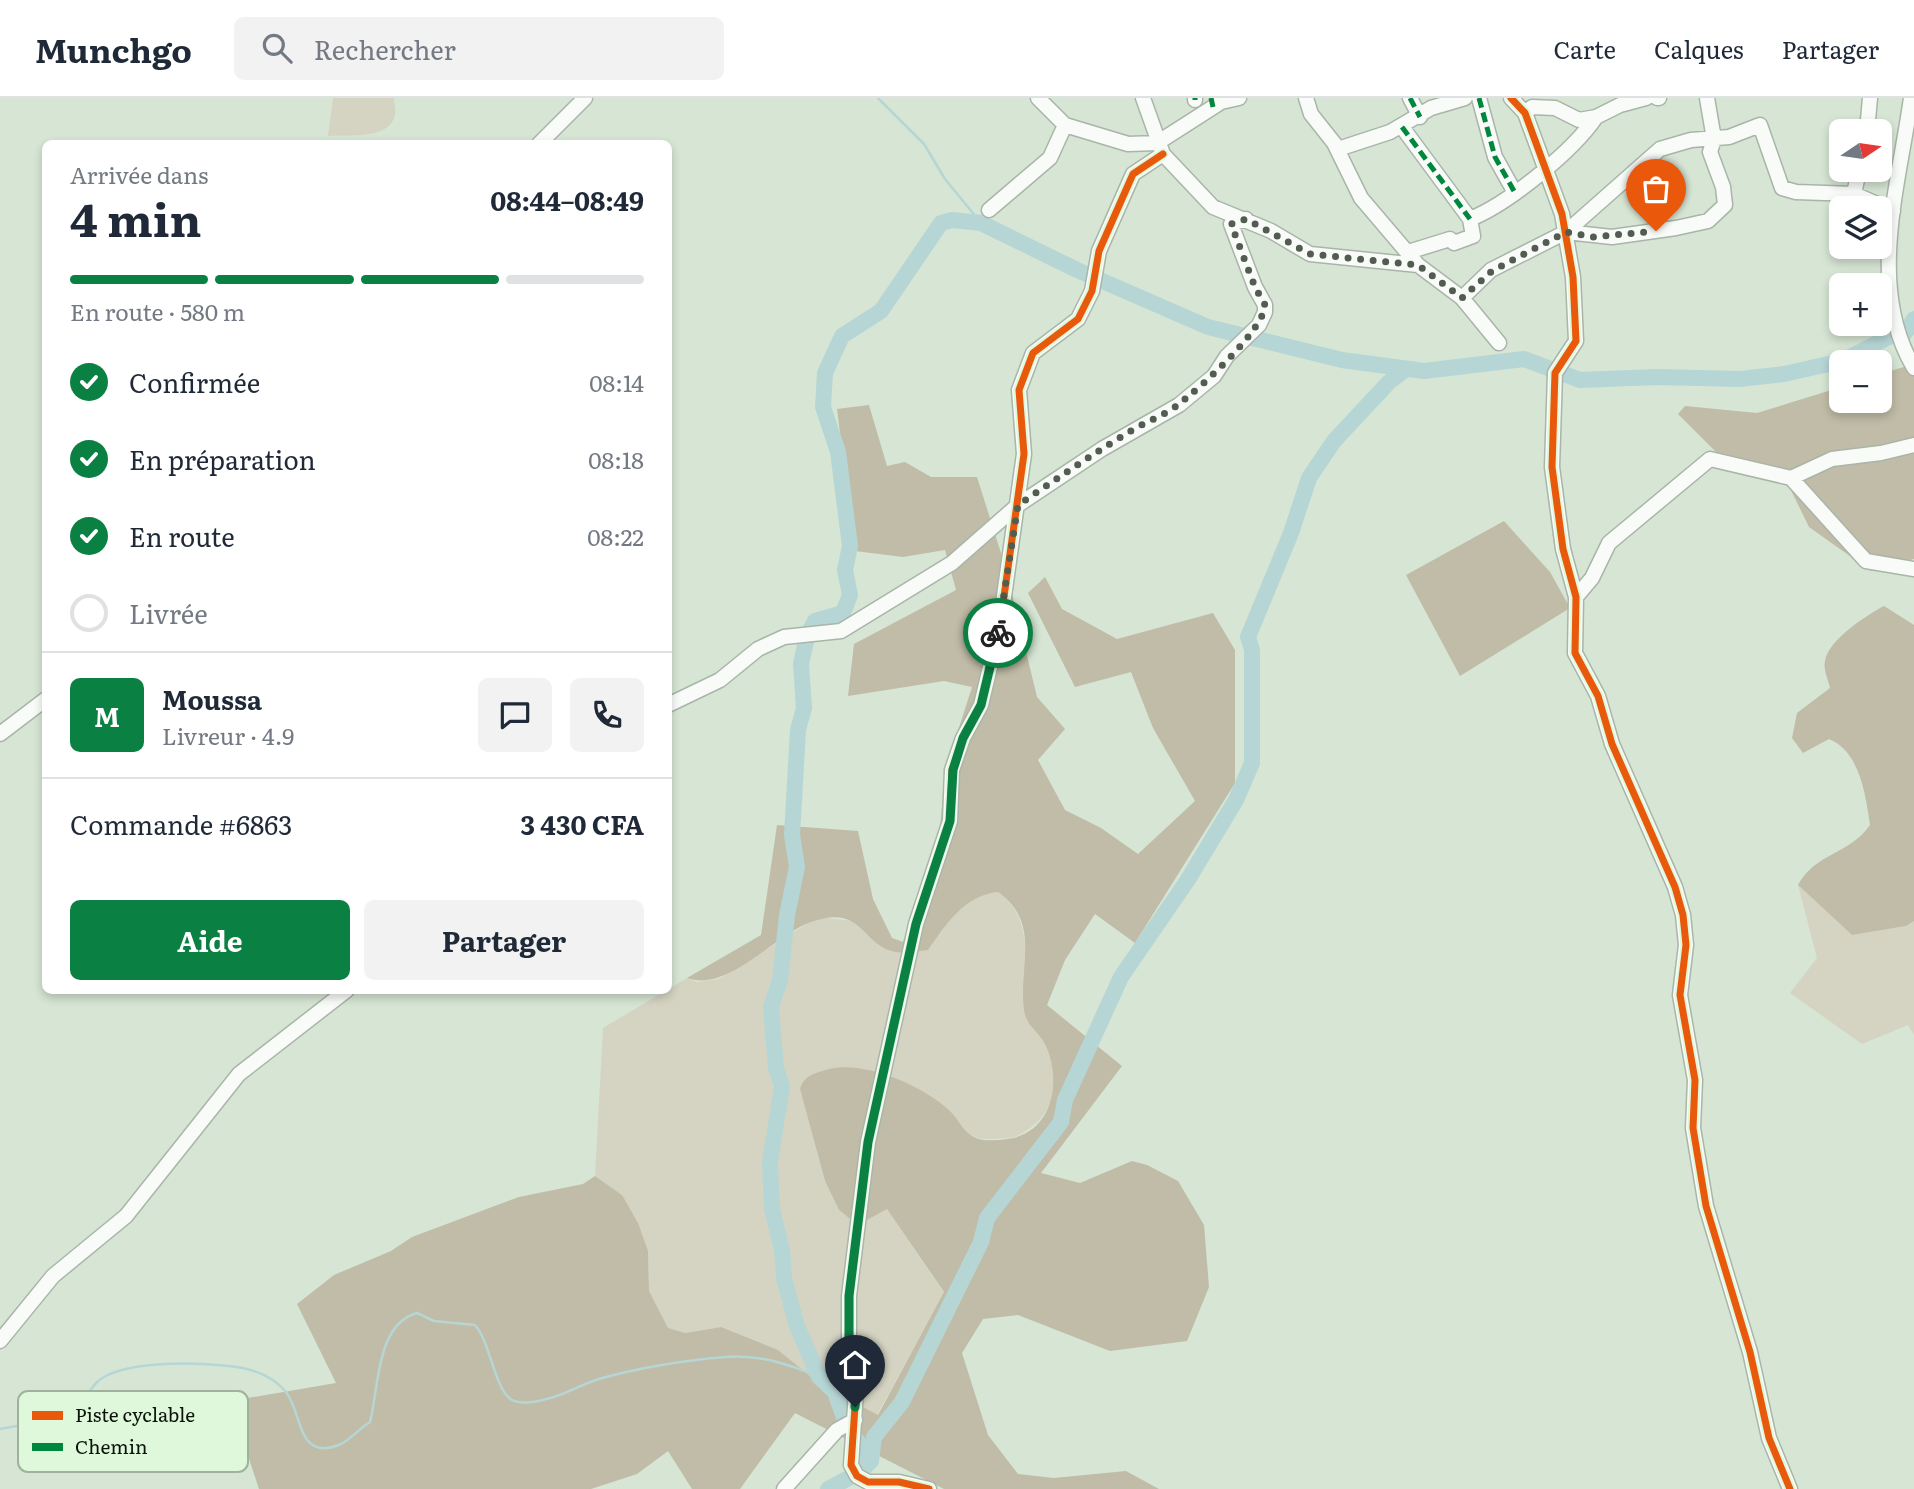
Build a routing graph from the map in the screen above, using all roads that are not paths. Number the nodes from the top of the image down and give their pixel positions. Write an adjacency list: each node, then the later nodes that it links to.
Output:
1 (585, 98): 22 (street)
2 (1038, 98): 19 (street)
3 (1143, 98): 23 (street)
4 (1239, 98): 14 (street)
5 (1306, 98): 24 (street)
6 (1410, 98): 16 (street)
7 (1465, 98): 16 (street)
8 (1479, 98): 27 (street)
9 (1511, 98): 15 (street)
10 (1646, 98): 17 (street)
11 (1707, 98): 21 (street)
12 (1870, 98): 18 (street)
13 (1911, 98): 30 (street)
14 (1212, 103): 23 (street)
15 (1529, 106): 17 (street); 25 (street)
16 (1420, 117): 20 (street)
17 (1596, 117): 25 (street)
18 (1868, 119)
19 (1065, 125): 23 (street); 29 (street)
20 (1402, 127): 24 (street); 32 (street)
21 (1714, 139): 28 (street); 33 (street); 33 (street)
22 (543, 140)
23 (1160, 148): 31 (street); 41 (street)
24 (1338, 149): 34 (street)
25 (1543, 170): 27 (street); 33 (street)
26 (1856, 182): 28 (street)
27 (1514, 191): 32 (street)
28 (1854, 194): 30 (street)
29 (989, 210)
30 (1893, 211): 38 (street)
31 (1246, 219): 35 (street); 41 (street)
32 (1470, 219): 34 (street)
33 (1566, 232): 36 (street); 43 (street)
34 (1408, 252): 35 (street)
35 (1418, 265): 36 (street)
36 (1462, 298): 37 (street)
37 (1499, 343)
38 (1911, 363)
39 (1914, 445): 40 (street)
40 (1791, 478): 42 (street); 43 (street)
41 (1018, 505): 45 (street); 49 (street)
42 (1914, 569)
43 (1576, 597): 52 (street)
44 (42, 702): 46 (street)
45 (672, 703)
46 (0, 734)
47 (342, 994): 48 (street)
48 (0, 1341)
49 (855, 1420): 50 (street); 51 (street)
50 (784, 1489)
51 (929, 1489)
52 (1790, 1489)

